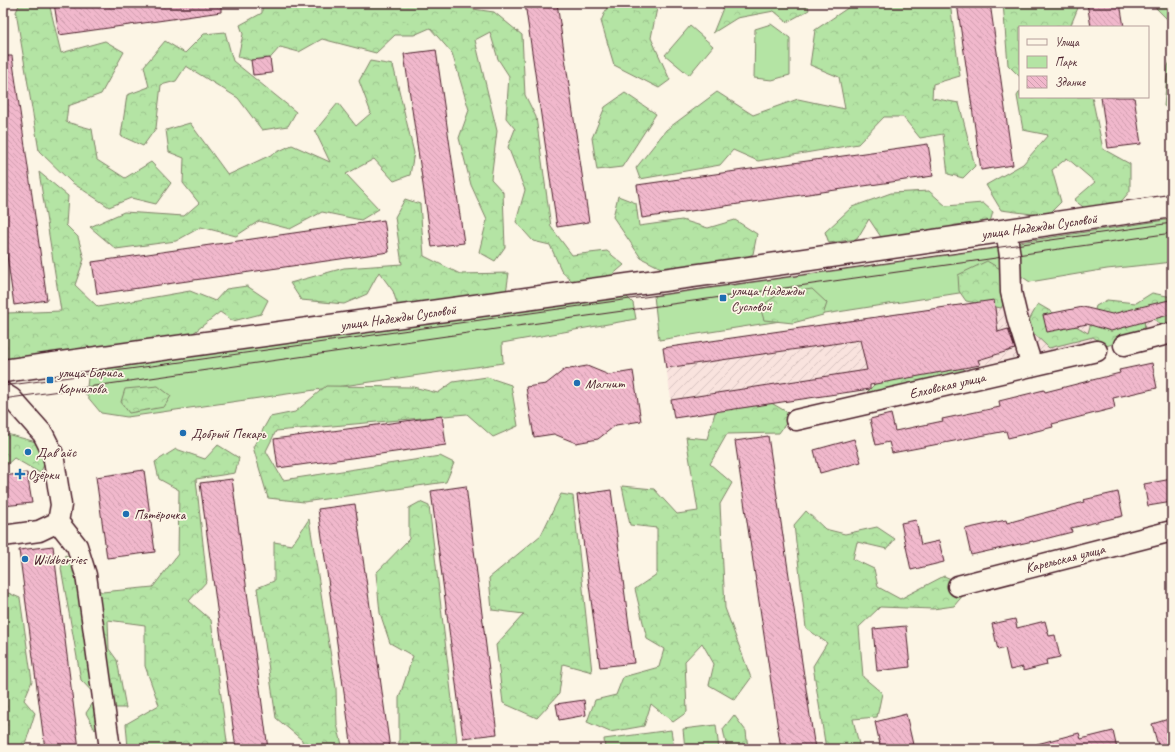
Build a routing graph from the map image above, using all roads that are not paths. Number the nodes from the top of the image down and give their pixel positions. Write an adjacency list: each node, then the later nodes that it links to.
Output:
1 (1172, 206): 2 (main road, улица Надежды Сусловой)
2 (1006, 230): 6 (street); 7 (main road, улица Надежды Сусловой)
3 (1172, 334): 4 (street)
4 (1124, 345)
5 (1097, 351): 6 (street, Елховская улица)
6 (1032, 366): 9 (street, Елховская улица)
7 (3, 371)
8 (3, 393): 10 (street)
9 (796, 420)
10 (58, 522): 12 (street); 14 (street)
11 (1172, 531): 13 (street, Карельская улица)
12 (3, 536)
13 (958, 586)
14 (110, 749)

